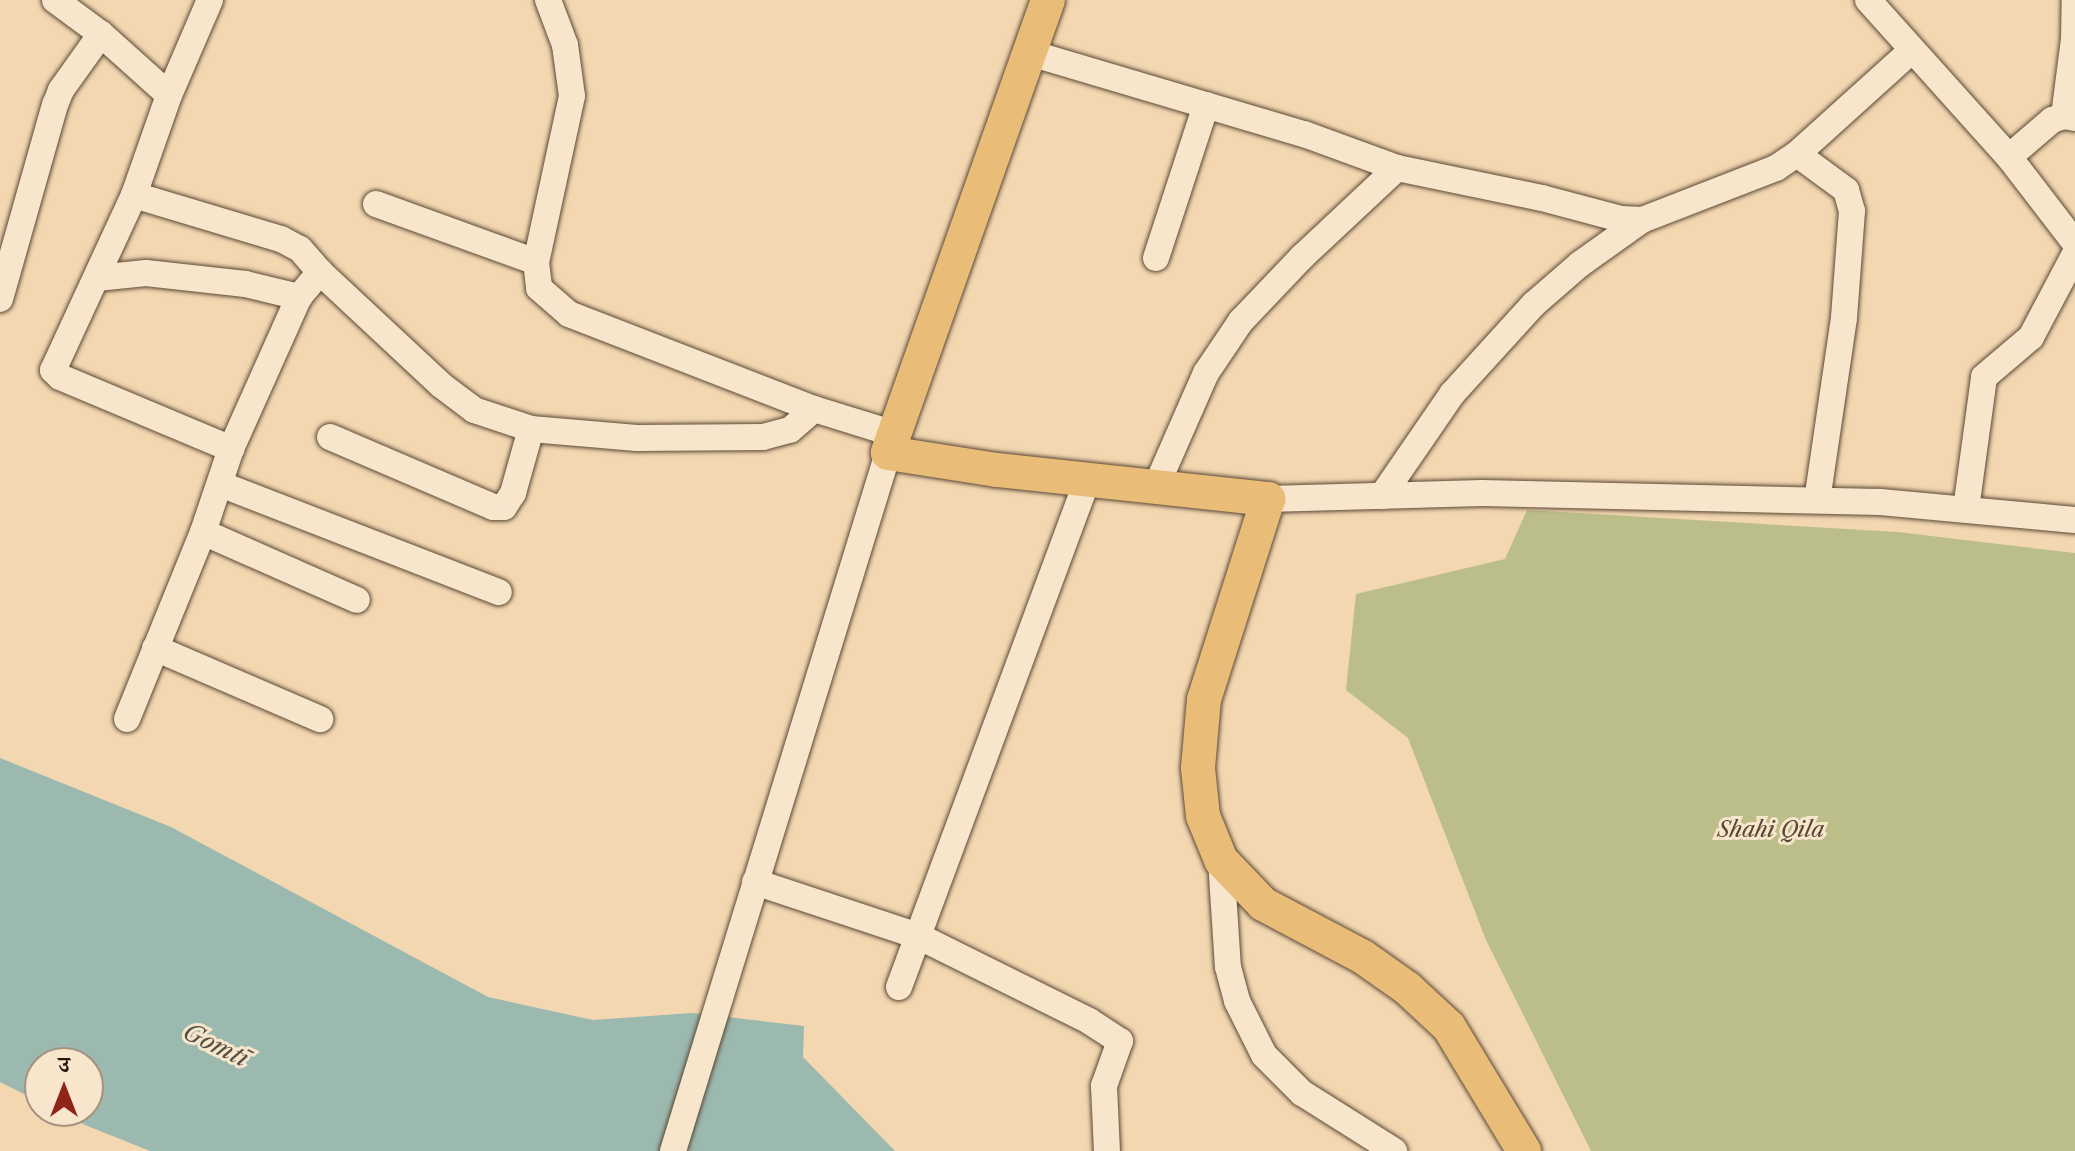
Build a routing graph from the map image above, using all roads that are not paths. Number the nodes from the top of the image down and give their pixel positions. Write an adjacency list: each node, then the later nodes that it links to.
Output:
1 (55, 0): 7 (street)
2 (210, 0): 10 (street)
3 (548, 0): 22 (street)
4 (1048, 0): 9 (main road)
5 (1868, 0): 8 (street)
6 (2075, 0): 12 (street)
7 (101, 34): 10 (street); 26 (street)
8 (1912, 50): 13 (street); 14 (street)
9 (1030, 53): 11 (street); 30 (main road)
10 (169, 95): 16 (street)
11 (1206, 105): 15 (street); 21 (street)
12 (2069, 117): 14 (street)
13 (1797, 154): 18 (street); 37 (street)
14 (2009, 157): 19 (street)
15 (1397, 168): 18 (street); 34 (street)
16 (134, 195): 23 (street); 24 (street)
17 (376, 204): 22 (street)
18 (1642, 220): 35 (street)
19 (2075, 243)
20 (2075, 254): 38 (street)
21 (1156, 258)
22 (536, 262): 27 (street)
23 (320, 272): 25 (street); 28 (street)
24 (97, 278): 25 (street); 31 (street)
25 (299, 297): 31 (street)
26 (0, 299)
27 (814, 409): 28 (street); 30 (street)
28 (531, 429): 29 (street)
29 (330, 437)
30 (892, 443): 32 (main road); 47 (street)
31 (231, 449): 33 (street)
32 (1087, 481): 34 (main road); 48 (street)
33 (220, 484): 40 (street); 41 (street)
34 (1155, 489): 36 (main road)
35 (1382, 496): 36 (street); 37 (street)
36 (1268, 499): 46 (main road)
37 (1817, 500): 38 (street)
38 (1966, 509): 39 (street)
39 (2075, 520)
40 (203, 532): 42 (street); 43 (street)
41 (499, 592)
42 (357, 600)
43 (155, 648): 44 (street); 45 (street)
44 (127, 719)
45 (320, 719)
46 (1221, 860): 52 (street); 53 (main road)
47 (755, 882): 48 (street); 50 (street)
48 (918, 936): 49 (street); 51 (street)
49 (899, 987)
50 (673, 1151)
51 (1107, 1151)
52 (1394, 1151)
53 (1524, 1151)

